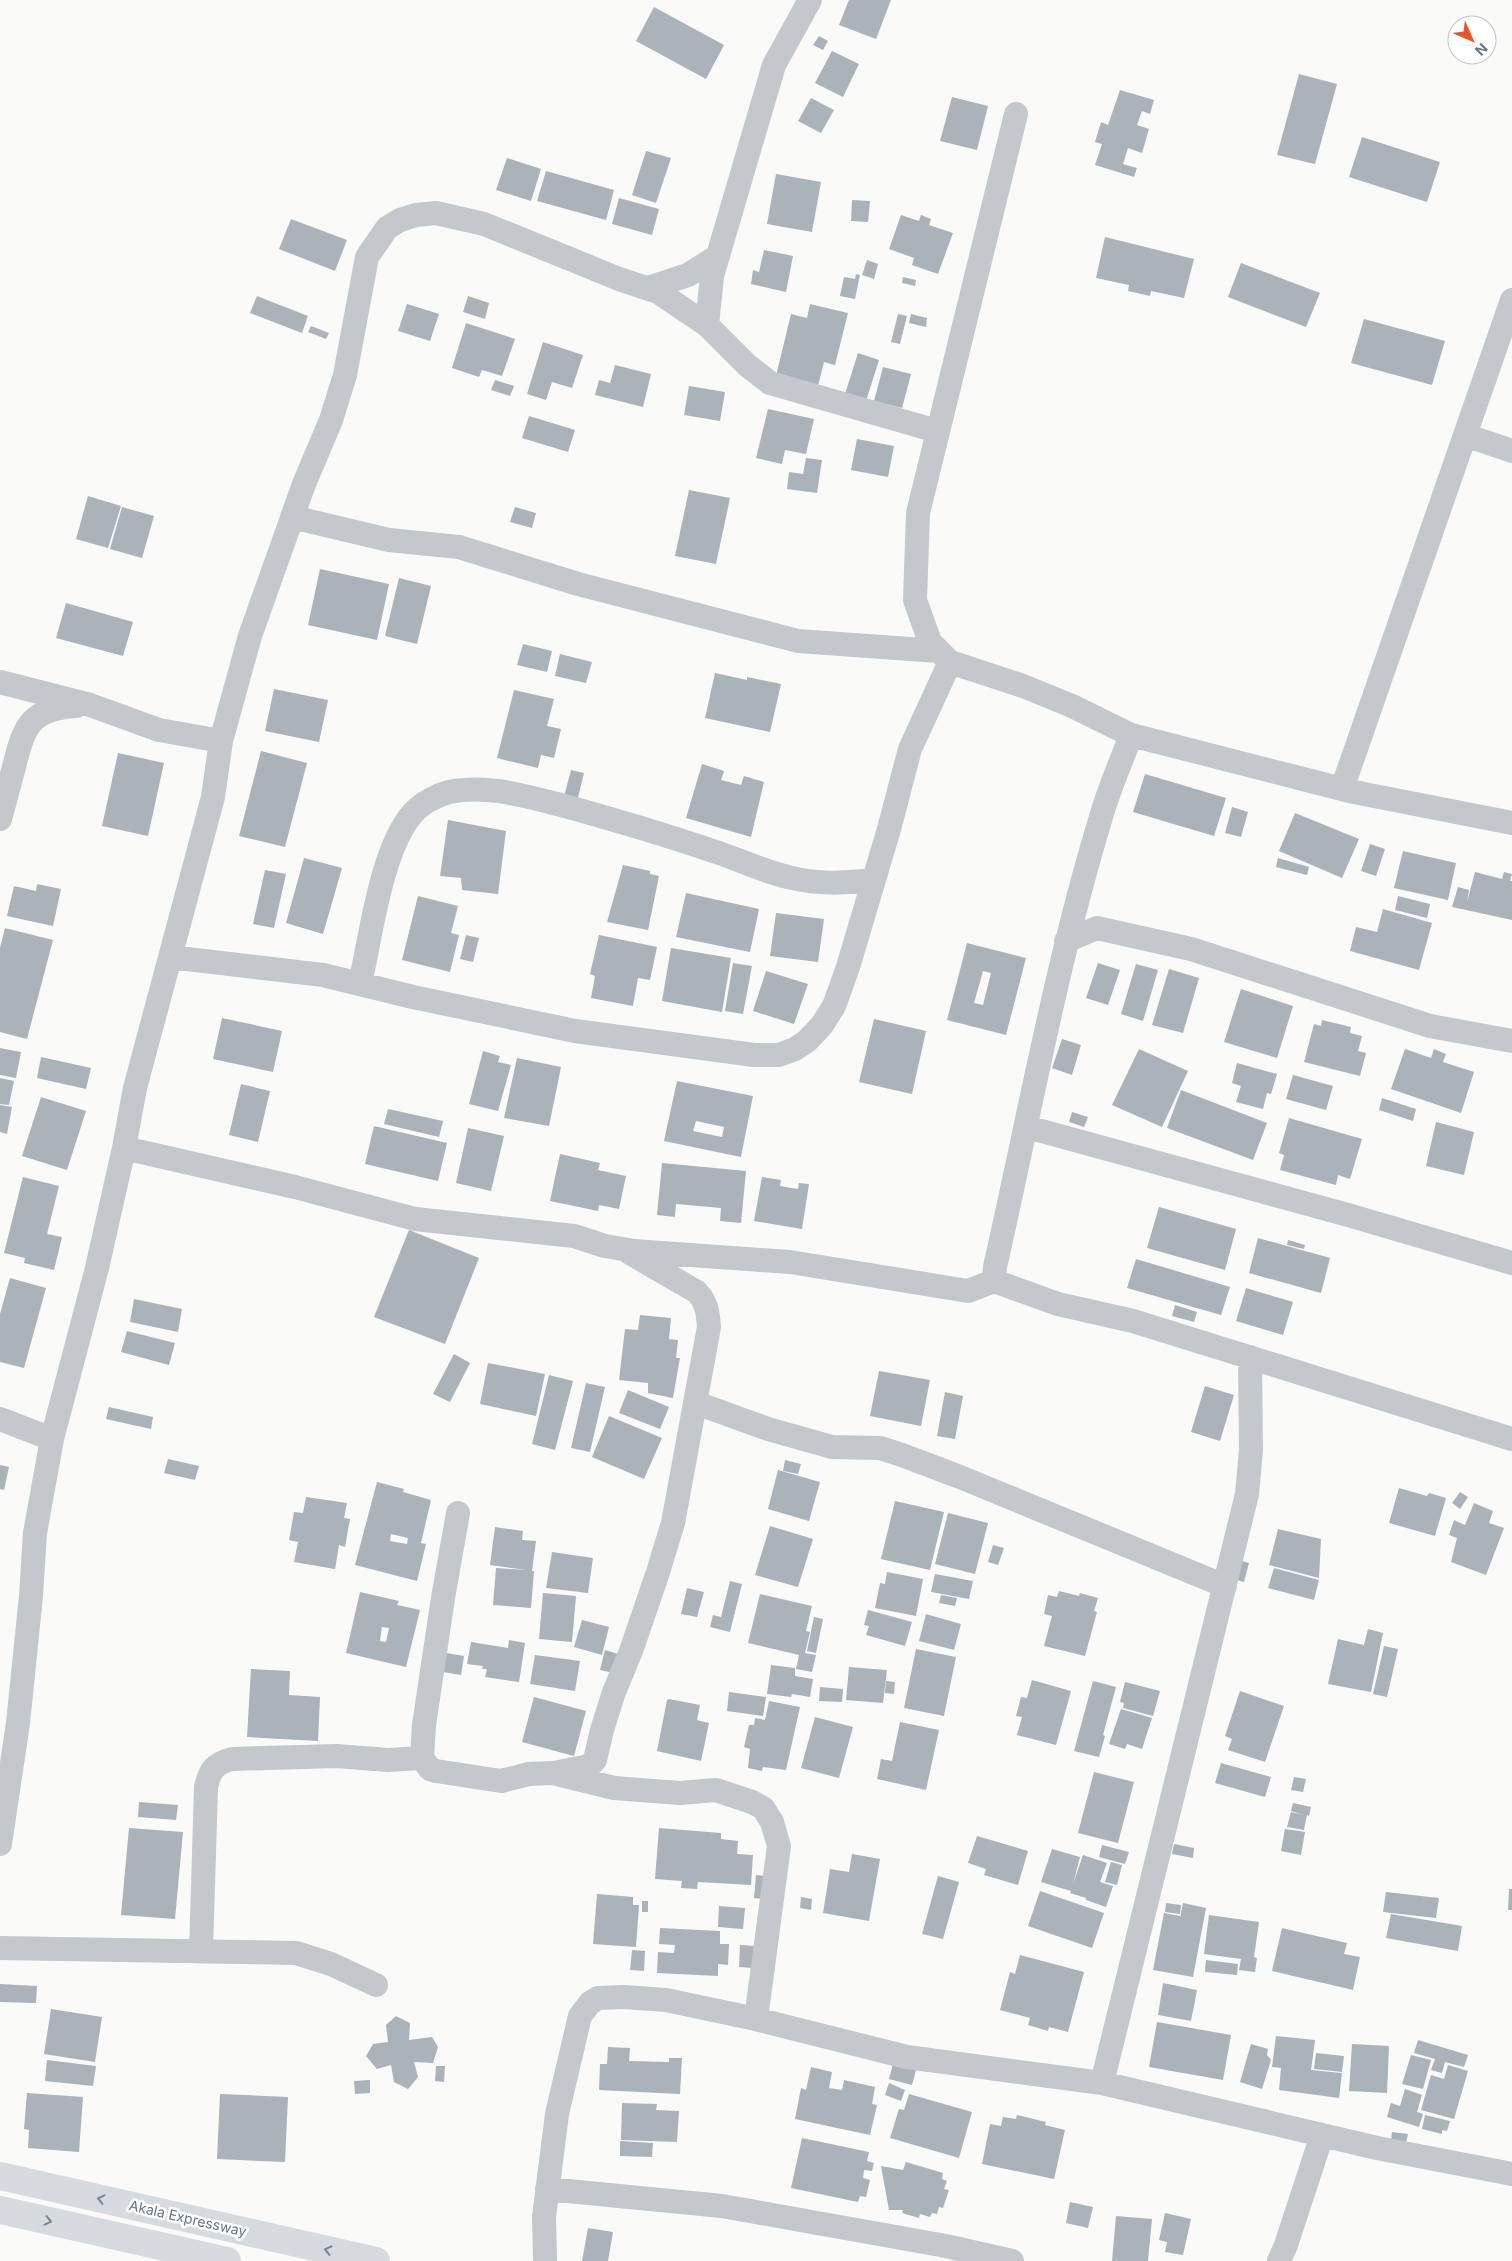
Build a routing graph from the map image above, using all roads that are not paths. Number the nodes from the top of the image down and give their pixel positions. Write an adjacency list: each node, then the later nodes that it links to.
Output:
1 (810, 0): 3 (street)
2 (1016, 114): 7 (street)
3 (718, 256): 4 (street); 6 (street)
4 (648, 288): 6 (street); 10 (street)
5 (1512, 300): 8 (street)
6 (707, 325): 7 (street)
7 (937, 431): 11 (street)
8 (1465, 436): 9 (street); 16 (street)
9 (1512, 451)
10 (292, 517): 11 (street); 15 (street)
11 (944, 656): 14 (street); 19 (street)
12 (0, 682): 13 (street)
13 (90, 705): 15 (street); 17 (street)
14 (1131, 736): 16 (street); 20 (street)
15 (221, 741): 23 (street)
16 (1342, 789): 18 (street)
17 (0, 819)
18 (1512, 823)
19 (874, 880): 24 (street); 24 (street)
20 (1077, 902): 21 (street); 22 (street)
21 (1096, 928): 22 (street); 25 (street)
22 (1066, 941): 26 (street)
23 (170, 958): 24 (street); 27 (street)
24 (360, 984)
25 (1512, 1041)
26 (1027, 1127): 29 (street); 30 (street)
27 (124, 1148): 28 (street); 35 (street)
28 (619, 1248): 30 (street); 32 (street)
29 (1512, 1263)
30 (994, 1281): 31 (street)
31 (1250, 1357): 34 (street); 37 (street)
32 (696, 1403): 37 (street); 39 (street)
33 (0, 1420): 35 (street)
34 (1512, 1438)
35 (52, 1439): 40 (street)
36 (458, 1513): 38 (street)
37 (1225, 1586): 45 (street)
38 (422, 1758): 39 (street); 42 (street)
39 (553, 1773): 44 (street)
40 (0, 1844)
41 (0, 1948): 42 (street)
42 (201, 1952): 43 (street)
43 (376, 1985)
44 (756, 2019): 45 (street); 49 (street)
45 (1102, 2083): 46 (street)
46 (1322, 2135): 47 (street); 55 (street)
47 (1512, 2174)
48 (0, 2176): 52 (main road, Akala Expressway, one-way to 48)
49 (548, 2189): 53 (street); 54 (street)
50 (0, 2210): 51 (main road, one-way to 51)
51 (227, 2261)
52 (376, 2261)
53 (545, 2261)
54 (1012, 2261)
55 (1279, 2261)

